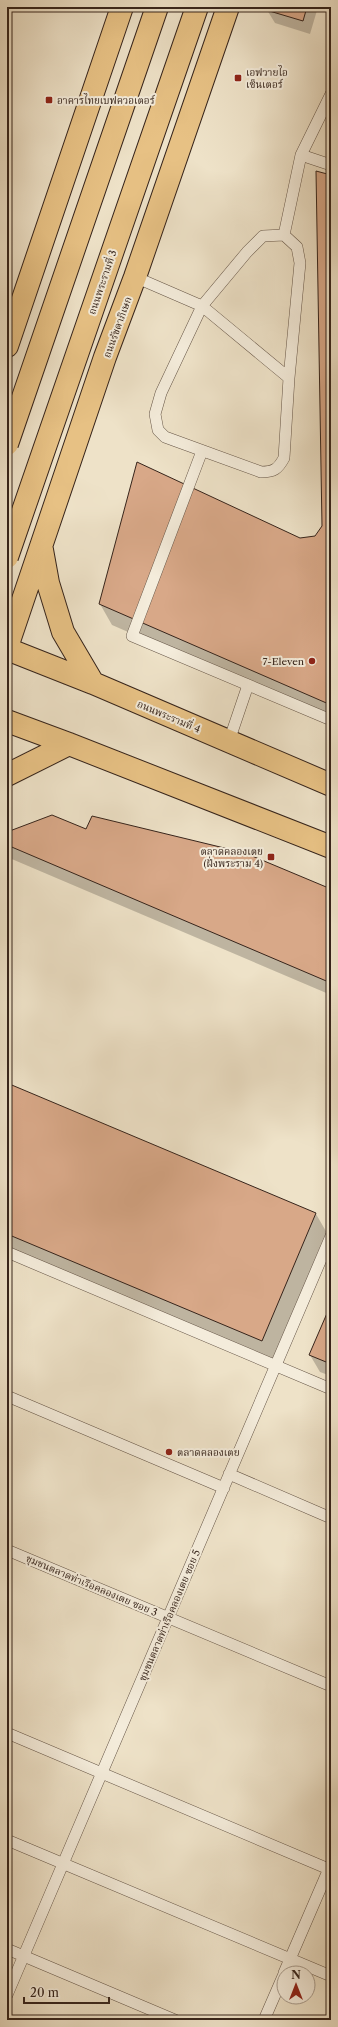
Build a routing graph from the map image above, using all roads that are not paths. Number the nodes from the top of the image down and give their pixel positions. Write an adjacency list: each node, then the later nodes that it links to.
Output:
1 (122, 7): 11 (main road)
2 (157, 7): 13 (main road, bridge)
3 (197, 7): 16 (main road, ถนนพระรามที่ 3, bridge)
4 (228, 7): 9 (main road, ถนนรัชดาภิเษก)
5 (331, 94): 6 (lane)
6 (301, 155): 7 (lane); 8 (lane)
7 (331, 165)
8 (284, 235): 10 (lane); 12 (lane)
9 (135, 277): 10 (lane); 15 (main road, ถนนรัชดาภิเษก)
10 (202, 306): 12 (lane); 14 (lane)
11 (7, 346)
12 (289, 378): 14 (lane)
13 (7, 444)
14 (202, 451): 19 (lane)
15 (41, 548): 17 (main road, ถนนรัชดาภิเษก); 18 (main road)
16 (7, 557)
17 (7, 648): 18 (main road, ถนนพระรามที่ 4)
18 (93, 684): 22 (main road, ถนนพระรามที่ 4)
19 (248, 685): 20 (lane); 22 (lane)
20 (331, 720)
21 (7, 721): 23 (main road)
22 (229, 741): 25 (main road, ถนนพระรามที่ 4)
23 (69, 744): 24 (main road); 26 (main road)
24 (7, 774)
25 (331, 785)
26 (331, 847)
27 (331, 1236): 29 (lane, ชุมชนตลาดท่าเรือคลองเตย ซอย 5)
28 (7, 1252): 29 (lane)
29 (276, 1366): 30 (lane); 32 (lane, ชุมชนตลาดท่าเรือคลองเตย ซอย 5)
30 (331, 1389)
31 (7, 1396): 33 (lane)
32 (229, 1474): 33 (lane, ชุมชนตลาดท่าเรือคลองเตย ซอย 5); 34 (lane)
33 (224, 1488): 36 (lane, ชุมชนตลาดท่าเรือคลองเตย ซอย 5)
34 (331, 1518)
35 (7, 1550): 36 (lane, ชุมชนตลาดท่าเรือคลองเตย ซอย 3)
36 (168, 1618): 37 (lane, ชุมชนตลาดท่าเรือคลองเตย ซอย 3); 39 (lane, ชุมชนตลาดท่าเรือคลองเตย ซอย 5)
37 (331, 1686)
38 (7, 1733): 39 (lane)
39 (102, 1773): 41 (lane, ชุมชนตลาดท่าเรือคลองเตย ซอย 5); 42 (lane)
40 (7, 1840): 41 (lane)
41 (63, 1864): 44 (lane, ชุมชนตลาดท่าเรือคลองเตย ซอย 5); 45 (lane)
42 (330, 1867): 45 (lane)
43 (7, 1949): 44 (lane)
44 (23, 1956): 49 (lane, ชุมชนตลาดท่าเรือคลองเตย ซอย 5); 50 (lane)
45 (290, 1959): 46 (lane); 47 (lane)
46 (287, 1965)
47 (331, 1976)
48 (276, 1992): 51 (lane)
49 (7, 1995)
50 (175, 2020)
51 (264, 2020)

